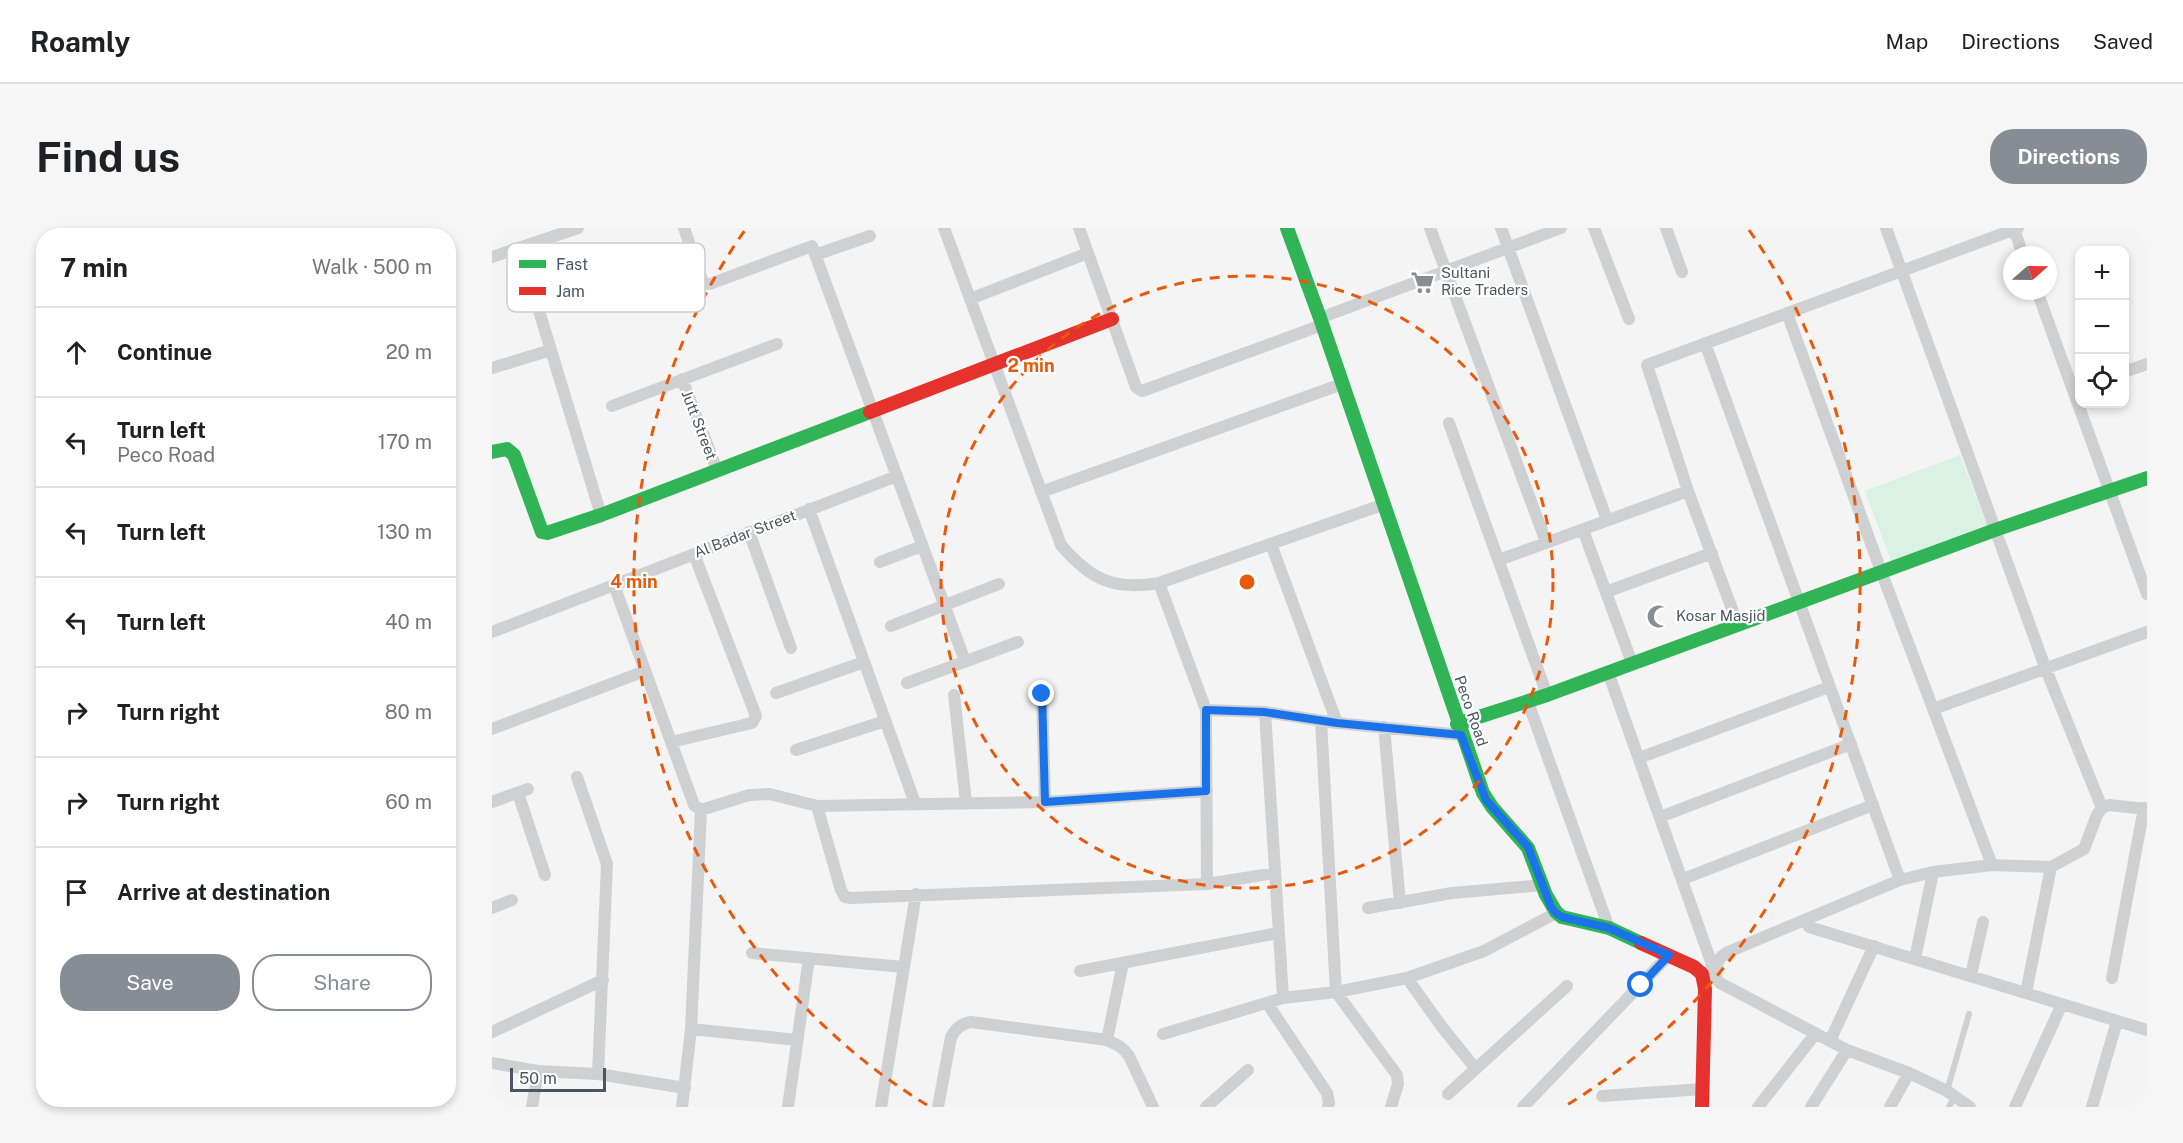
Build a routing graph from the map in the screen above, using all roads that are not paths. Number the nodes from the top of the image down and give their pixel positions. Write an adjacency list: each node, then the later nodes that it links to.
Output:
1 (578, 228): 15 (street)
2 (684, 228): 16 (street)
3 (944, 228): 27 (street)
4 (1079, 228): 20 (street)
5 (1287, 228): 33 (street, Peco Road)
6 (1430, 228): 24 (street)
7 (1502, 228): 18 (street)
8 (1561, 228): 18 (street)
9 (1594, 228): 32 (street)
10 (1666, 228): 25 (street)
11 (1886, 228): 23 (street)
12 (2016, 229): 13 (street); 17 (street)
13 (1998, 231): 23 (street)
14 (870, 236): 21 (street)
15 (534, 243)
16 (689, 243)
17 (2021, 246)
18 (1509, 248): 24 (street); 58 (street)
19 (507, 252): 22 (street)
20 (1088, 253): 27 (street); 31 (street)
21 (815, 255): 26 (street); 46 (street)
22 (492, 256)
23 (1901, 270): 30 (street); 60 (street)
24 (1446, 272): 33 (street); 62 (street)
25 (1682, 272)
26 (705, 283)
27 (970, 299): 38 (street)
28 (2041, 300): 43 (street)
29 (539, 312): 36 (street)
30 (1787, 313): 34 (street); 70 (street)
31 (1112, 319): 33 (street); 38 (street)
32 (1629, 319)
33 (1321, 322): 42 (street, Peco Road)
34 (1705, 343): 53 (street); 76 (street)
35 (777, 344): 41 (street)
36 (551, 350): 39 (street); 57 (street)
37 (2147, 364): 40 (street)
38 (994, 365): 46 (street); 54 (street)
39 (492, 368)
40 (2129, 370)
41 (682, 379): 44 (street); 49 (street, Jutt Street)
42 (1342, 384): 54 (street); 55 (street, Peco Road)
43 (2075, 385)
44 (612, 406)
45 (2083, 408): 52 (street)
46 (873, 411): 49 (street); 50 (street)
47 (1449, 423): 67 (street)
48 (492, 452): 57 (street)
49 (717, 470): 57 (street)
50 (897, 477): 56 (street, Al Badar Street); 64 (street)
51 (2147, 478): 52 (street)
52 (2109, 490): 60 (street); 69 (street)
53 (1688, 491): 58 (street); 65 (street)
54 (1041, 492): 71 (street)
55 (1382, 505): 63 (street); 105 (street, Peco Road)
56 (809, 509): 61 (street, Al Badar Street); 84 (street)
57 (601, 515)
58 (1607, 520): 59 (street)
59 (1583, 530): 62 (street); 74 (street)
60 (1995, 530): 70 (street); 87 (street)
61 (749, 532): 66 (street, Al Badar Street); 83 (street)
62 (1546, 542): 67 (street)
63 (1271, 544): 71 (street); 102 (street)
64 (922, 546): 68 (street); 77 (street)
65 (1712, 553): 74 (street); 78 (street)
66 (694, 554): 73 (street, Al Badar Street); 106 (street)
67 (1499, 560): 95 (street)
68 (879, 562)
69 (2143, 570): 75 (street)
70 (1881, 571): 76 (street); 97 (street)
71 (1159, 583): 98 (street)
72 (999, 584): 77 (street)
73 (614, 585): 80 (street, Al Badar Street); 88 (street)
74 (1606, 592): 86 (street)
75 (2147, 594)
76 (1799, 601): 78 (street); 91 (street)
77 (945, 606): 79 (street); 85 (street)
78 (1738, 625): 86 (street)
79 (891, 626)
80 (492, 632)
81 (2147, 632): 87 (street)
82 (1018, 642): 85 (street)
83 (791, 648)
84 (864, 662): 92 (street); 100 (street)
85 (965, 662): 90 (street)
86 (1632, 663): 89 (street)
87 (2046, 667): 97 (street); 118 (street)
88 (645, 671): 104 (street); 106 (street)
89 (1608, 672): 95 (street); 109 (street)
90 (907, 683)
91 (1829, 687): 107 (street); 109 (street)
92 (776, 693)
93 (1042, 694): 114 (street)
94 (954, 695): 113 (street)
95 (1546, 695): 96 (street)
96 (1528, 702): 105 (street); 139 (street)
97 (1933, 709): 122 (street)
98 (1206, 710): 99 (street); 111 (street)
99 (1264, 712): 101 (street); 125 (street)
100 (885, 721): 108 (street); 115 (street)
101 (1321, 721): 102 (street); 155 (street)
102 (1337, 723): 103 (street)
103 (1384, 727): 105 (street); 133 (street)
104 (492, 729)
105 (1459, 729): 130 (street, Peco Road)
106 (671, 742): 120 (street)
107 (1851, 744): 116 (street); 121 (street)
108 (796, 750)
109 (1639, 758): 121 (street)
110 (577, 777): 153 (street)
111 (1206, 791): 114 (street); 129 (street)
112 (492, 802): 126 (street)
113 (966, 802): 114 (street); 115 (street)
114 (1045, 802)
115 (915, 803): 117 (street)
116 (1874, 805): 127 (street); 128 (street)
117 (817, 806): 120 (street); 131 (street)
118 (2102, 808): 119 (street); 123 (street)
119 (2145, 809): 152 (street)
120 (701, 810): 162 (street)
121 (1660, 817): 127 (street)
122 (1992, 865): 123 (street); 124 (street)
123 (2051, 867): 156 (street)
124 (1933, 872): 128 (street); 145 (street)
125 (1275, 873): 129 (street); 140 (street)
126 (545, 875)
127 (1683, 879): 149 (street)
128 (1900, 880): 137 (street)
129 (1207, 884): 131 (street)
130 (1543, 885): 133 (street); 136 (street, Peco Road)
131 (916, 894): 147 (street)
132 (512, 900): 134 (street)
133 (1400, 903): 135 (street)
134 (492, 908)
135 (1368, 908)
136 (1556, 913): 139 (street); 151 (street)
137 (1806, 920): 141 (street); 149 (street)
138 (1983, 922): 150 (street)
139 (1609, 928): 143 (street)
140 (1278, 933): 146 (street); 157 (street)
141 (1874, 946): 145 (street); 169 (street)
142 (752, 953): 144 (street)
143 (1669, 955): 149 (street); 191 (street)
144 (809, 958): 147 (street); 167 (street)
145 (1915, 959): 150 (street)
146 (1123, 963): 148 (street); 168 (street)
147 (903, 967): 185 (street)
148 (1080, 971)
149 (1708, 972): 165 (street); 178 (street)
150 (1971, 975): 156 (street)
151 (1407, 978): 155 (street); 172 (street)
152 (2112, 978)
153 (603, 980): 164 (street); 176 (street)
154 (1566, 986): 172 (street)
155 (1335, 992): 157 (street); 190 (street)
156 (2026, 993): 159 (street)
157 (1282, 998): 158 (street)
158 (1267, 1003): 166 (street); 189 (street)
159 (2062, 1004): 161 (street); 197 (street)
160 (1969, 1014): 181 (lane)
161 (2117, 1021): 163 (street); 198 (street)
162 (691, 1029): 167 (street); 177 (street)
163 (2147, 1030)
164 (492, 1032)
165 (1816, 1033): 169 (street); 193 (street)
166 (1163, 1034)
167 (797, 1040): 184 (street)
168 (1107, 1040): 186 (street); 187 (street)
169 (1830, 1041): 170 (street)
170 (1847, 1050): 175 (street); 194 (street)
171 (492, 1063): 174 (street)
172 (1475, 1068): 179 (street)
173 (1248, 1070): 188 (street)
174 (538, 1071): 176 (street); 182 (street)
175 (1909, 1073): 181 (street); 195 (street)
176 (598, 1074): 177 (street)
177 (685, 1088): 183 (street)
178 (1703, 1089): 180 (street); 192 (street)
179 (1448, 1094)
180 (1602, 1096)
181 (1950, 1099): 196 (street)
182 (532, 1107)
183 (682, 1107)
184 (788, 1107)
185 (880, 1107)
186 (938, 1107)
187 (1153, 1107)
188 (1206, 1107)
189 (1328, 1107)
190 (1391, 1107)
191 (1523, 1107)
192 (1702, 1107)
193 (1758, 1107)
194 (1811, 1107)
195 (1890, 1107)
196 (1970, 1107)
197 (2015, 1107)
198 (2092, 1107)

